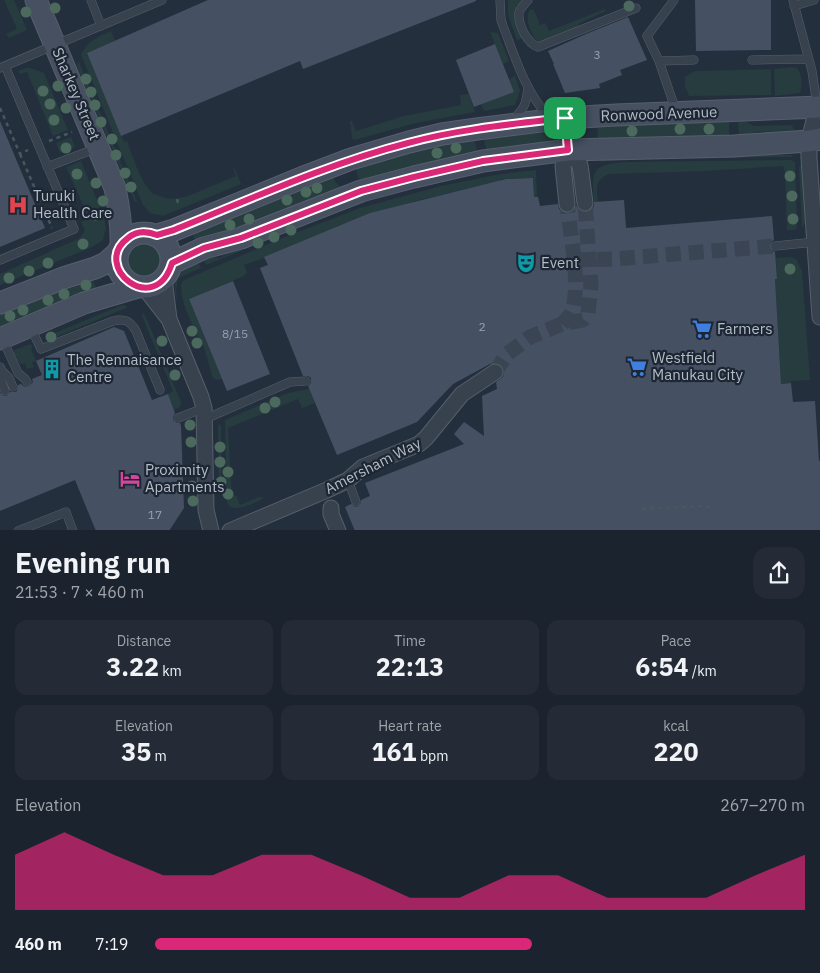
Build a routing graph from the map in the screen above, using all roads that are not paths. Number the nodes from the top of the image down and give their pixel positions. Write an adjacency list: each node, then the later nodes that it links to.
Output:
1 (36, 0): 11 (main road, Sharkey Street)
2 (91, 0): 10 (lane)
3 (162, 0): 10 (lane)
4 (500, 0): 17 (lane)
5 (528, 0): 9 (lane)
6 (674, 0): 15 (lane)
7 (814, 0): 8 (lane)
8 (793, 3): 12 (lane)
9 (636, 8)
10 (101, 26): 11 (lane)
11 (55, 45): 16 (lane); 23 (main road, Sharkey Street)
12 (808, 59): 14 (lane); 18 (lane)
13 (694, 60): 15 (lane)
14 (752, 60)
15 (659, 61): 19 (lane)
16 (3, 67): 26 (lane)
17 (528, 88): 20 (lane); 21 (lane)
18 (819, 110): 19 (main road, Ronwood Avenue); 22 (street)
19 (677, 113): 20 (main road, Ronwood Avenue)
20 (558, 119): 21 (main road, Ronwood Avenue); 24 (street)
21 (508, 124): 25 (main road, Ronwood Avenue)
22 (815, 140): 24 (main road); 32 (street)
23 (98, 147): 26 (lane); 27 (main road, Sharkey Street)
24 (568, 150): 28 (main road); 29 (street); 30 (street)
25 (351, 159): 28 (main road); 31 (main road, Ronwood Avenue)
26 (47, 167): 35 (lane)
27 (115, 188): 31 (main road, Sharkey Street); 34 (main road, Sharkey Street)
28 (361, 191): 36 (main road)
29 (585, 202)
30 (567, 204)
31 (155, 234): 34 (main road); 36 (main road)
32 (818, 242): 33 (lane); 39 (street)
33 (775, 246)
34 (119, 250): 37 (main road); 38 (main road)
35 (0, 260)
36 (168, 271): 37 (main road); 40 (street)
37 (141, 287): 40 (street); 41 (main road)
38 (0, 303)
39 (820, 317)
40 (169, 319): 49 (street)
41 (30, 326): 42 (main road); 48 (lane)
42 (1, 339): 46 (lane)
43 (1, 369): 47 (lane)
44 (495, 372): 51 (street, Amersham Way)
45 (306, 380): 49 (lane)
46 (24, 383)
47 (9, 389)
48 (160, 390)
49 (204, 413): 50 (lane); 56 (street)
50 (178, 418)
51 (348, 480): 52 (lane); 57 (street, Amersham Way)
52 (356, 502)
53 (330, 508): 58 (street)
54 (18, 530): 55 (lane)
55 (73, 530)
56 (211, 530)
57 (230, 530)
58 (338, 530)

